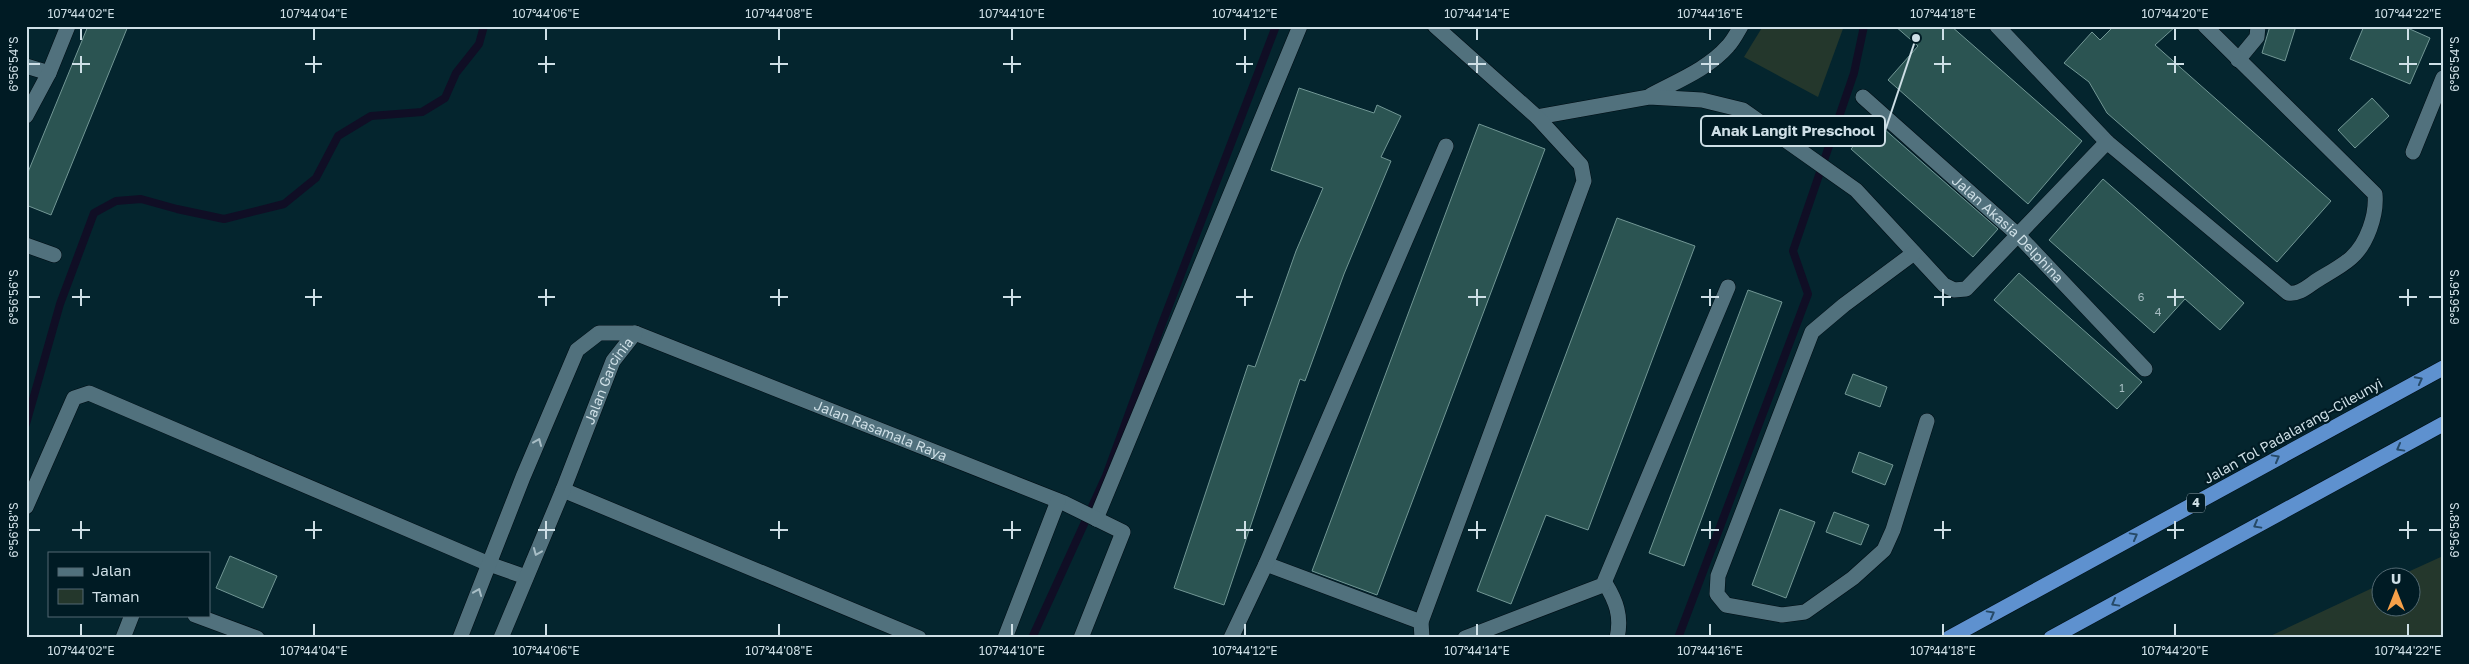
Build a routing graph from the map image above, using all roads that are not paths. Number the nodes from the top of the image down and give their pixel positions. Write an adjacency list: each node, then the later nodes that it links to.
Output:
1 (68, 26): 10 (street)
2 (1300, 26): 32 (street)
3 (1435, 26): 15 (street)
4 (1742, 26): 12 (street)
5 (1997, 26): 16 (street)
6 (2205, 26): 8 (street)
7 (2258, 26): 8 (street)
8 (2238, 60): 16 (street)
9 (26, 66): 10 (street)
10 (49, 73): 14 (street)
11 (2443, 78): 18 (street)
12 (1649, 97): 15 (street); 21 (street)
13 (1863, 97): 19 (street, Jalan Akasia Delphina)
14 (26, 116)
15 (1538, 117): 39 (street)
16 (2107, 142): 19 (street)
17 (1446, 146): 34 (street)
18 (2413, 152)
19 (2018, 235): 21 (street); 26 (street, Jalan Akasia Delphina)
20 (26, 245): 22 (street)
21 (1914, 253): 27 (street)
22 (54, 255)
23 (1728, 287): 36 (street)
24 (635, 334): 29 (street, Jalan Garcinia); 30 (street, Jalan Rasamala Raya); 33 (street, Jalan Garcinia, one-way to 24)
25 (2443, 368): 51 (highway, Jalan Tol Padalarang–Cileunyi / 4, one-way to 25)
26 (2145, 369)
27 (1927, 422)
28 (2443, 424): 52 (highway, one-way to 52)
29 (563, 490): 35 (street, Jalan Garcinia, one-way to 35); 44 (street)
30 (1061, 502): 32 (street, Jalan Rasamala Raya); 45 (street)
31 (26, 507): 33 (street)
32 (1093, 518): 46 (street, Jalan Rasamala Raya)
33 (490, 564): 35 (street); 42 (street, Jalan Garcinia, one-way to 33)
34 (1266, 564): 39 (street); 47 (street)
35 (526, 577): 43 (street, Jalan Garcinia)
36 (1605, 583): 49 (street); 50 (street)
37 (132, 616): 40 (street)
38 (198, 616): 41 (street)
39 (1421, 622): 48 (street)
40 (123, 638)
41 (256, 638)
42 (460, 638)
43 (501, 638)
44 (919, 638)
45 (1005, 638)
46 (1081, 638)
47 (1231, 638)
48 (1422, 638)
49 (1466, 638)
50 (1617, 638)
51 (1949, 638)
52 (2051, 638)

